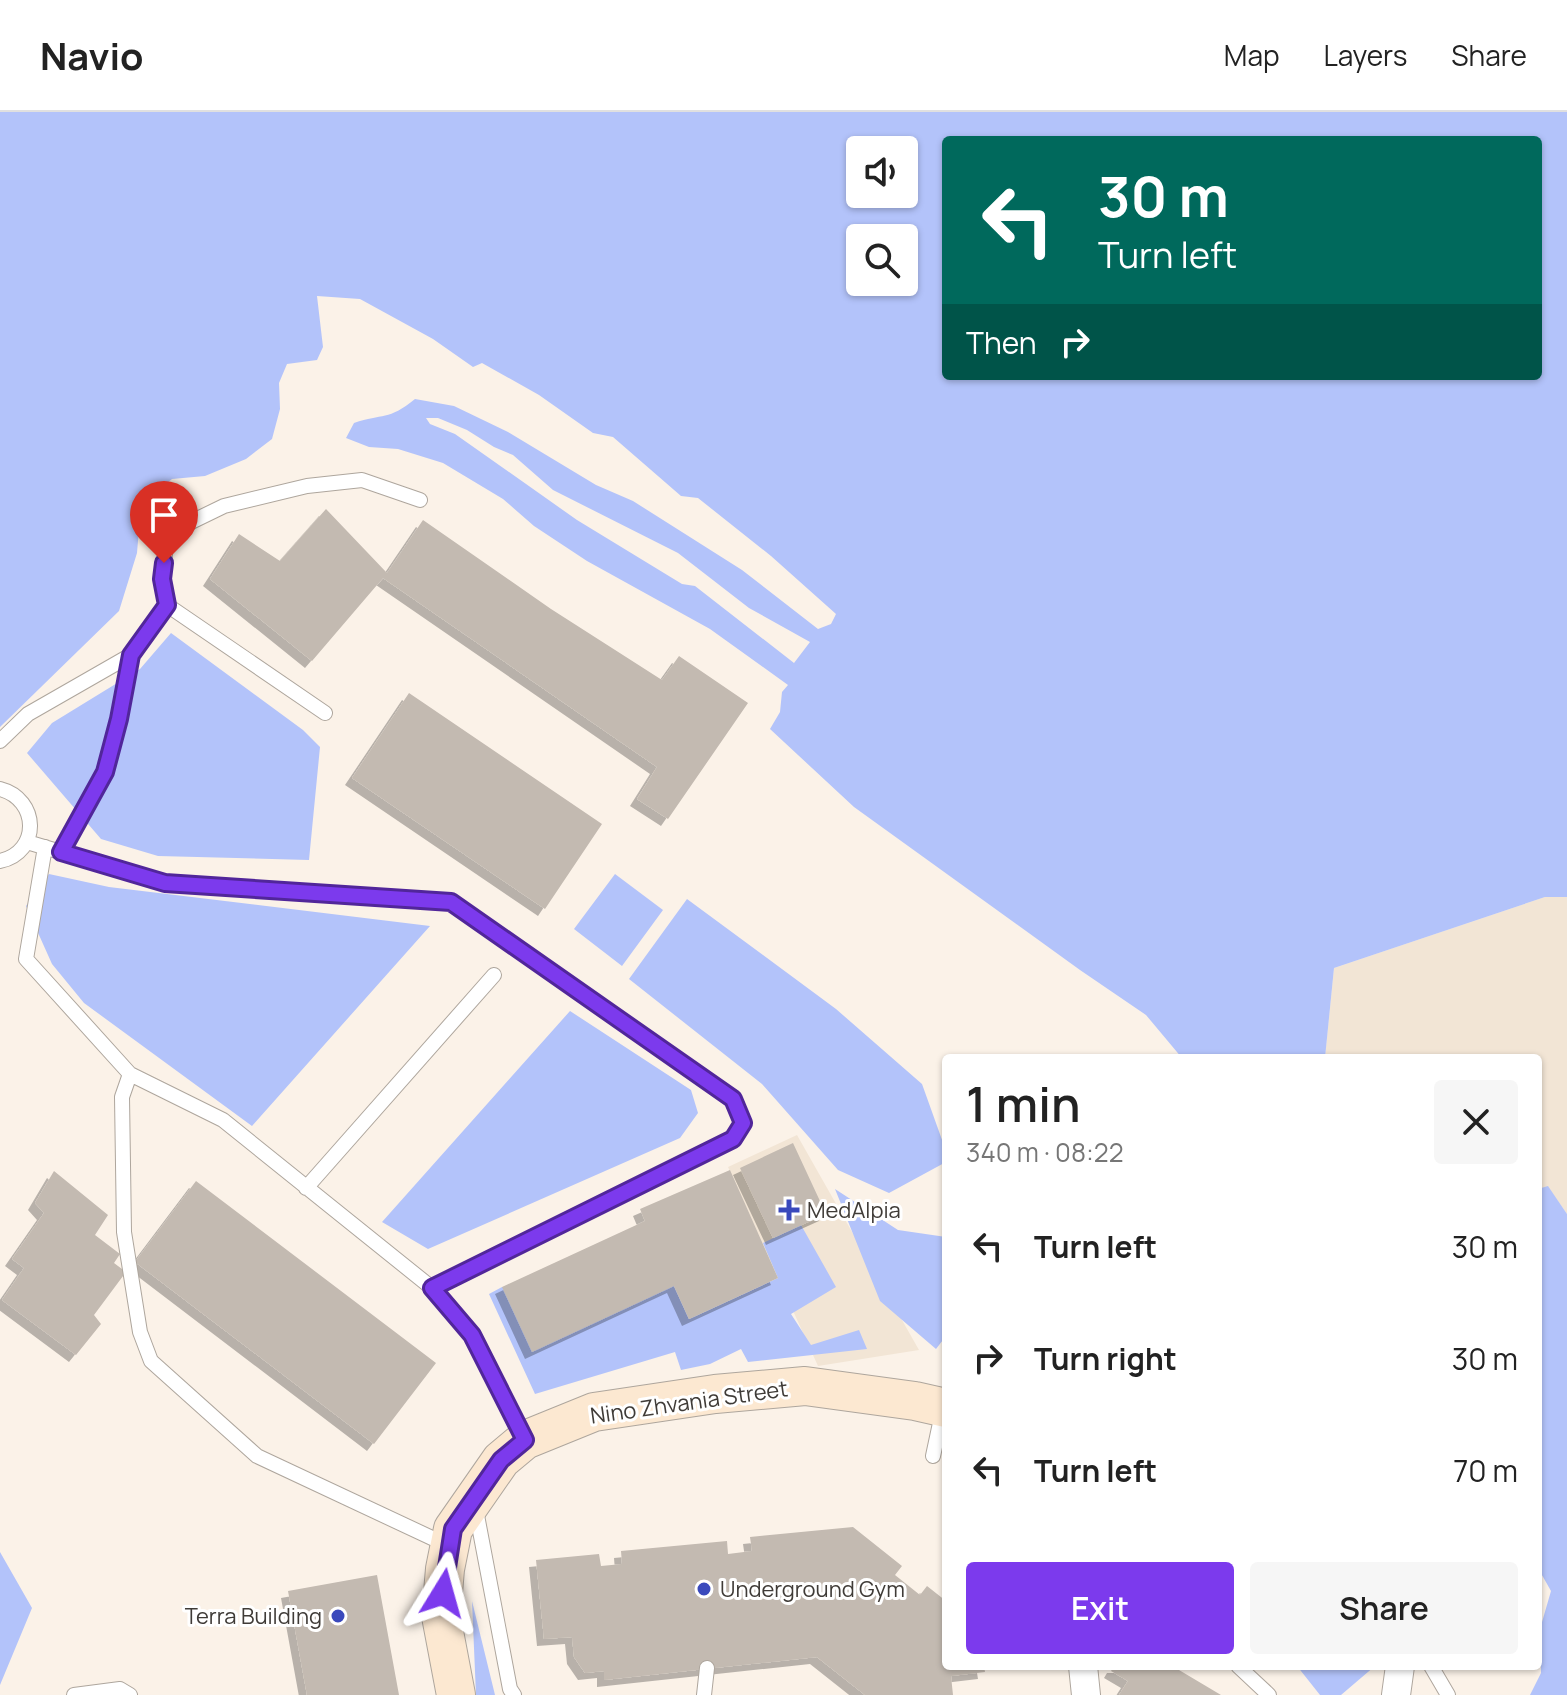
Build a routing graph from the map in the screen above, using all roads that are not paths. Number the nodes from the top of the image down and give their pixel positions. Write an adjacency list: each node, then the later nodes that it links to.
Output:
1 (420, 500): 2 (lane)
2 (167, 605): 3 (lane); 4 (lane)
3 (131, 655): 5 (lane); 9 (lane)
4 (325, 713)
5 (0, 741)
6 (0, 789): 7 (lane)
7 (27, 842): 8 (lane); 10 (lane)
8 (45, 847): 9 (lane); 12 (lane)
9 (61, 852): 14 (lane)
10 (0, 861)
11 (494, 975): 13 (lane)
12 (130, 1074): 13 (lane); 20 (lane)
13 (306, 1188): 14 (lane)
14 (432, 1288): 17 (lane)
15 (942, 1405): 17 (street, Nino Zhvania Street)
16 (942, 1418): 18 (lane)
17 (525, 1440): 19 (street, Nino Zhvania Street)
18 (933, 1456)
19 (473, 1498): 20 (street, Nino Zhvania Street); 29 (lane)
20 (450, 1546): 28 (street, Nino Zhvania Street)
21 (707, 1668): 30 (lane)
22 (1083, 1670): 31 (street)
23 (1242, 1670): 32 (lane)
24 (1399, 1670): 33 (street)
25 (1433, 1670): 34 (lane)
26 (74, 1695): 27 (lane)
27 (130, 1695)
28 (456, 1695)
29 (514, 1695)
30 (704, 1695)
31 (1086, 1695)
32 (1269, 1695)
33 (1396, 1695)
34 (1448, 1695)

